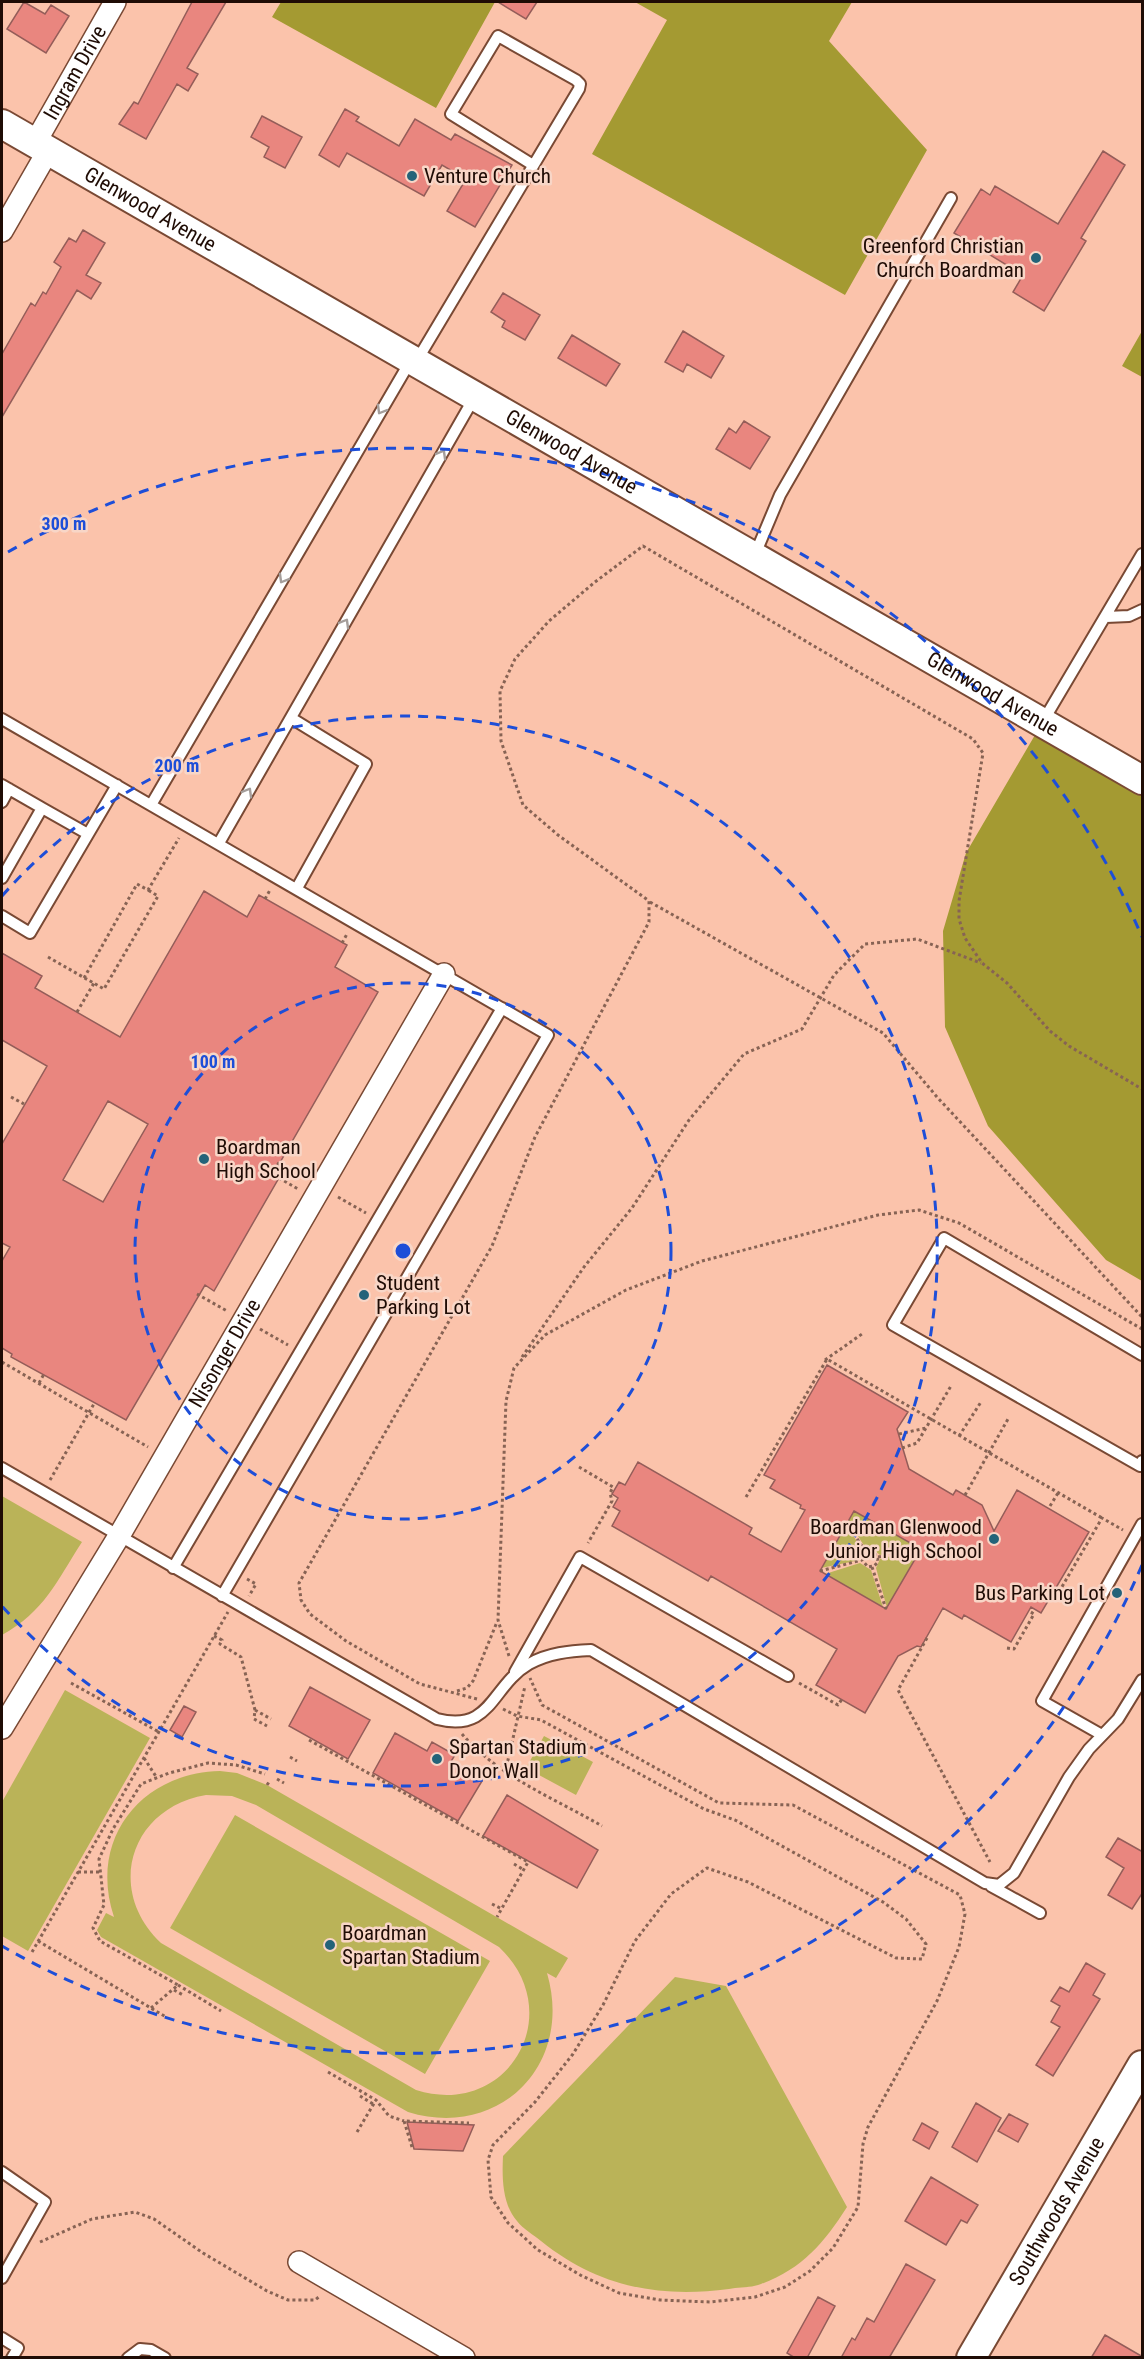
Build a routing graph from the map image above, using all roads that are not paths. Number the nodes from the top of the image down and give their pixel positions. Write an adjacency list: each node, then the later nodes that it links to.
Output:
1 (115, 2): 3 (street, Ingram Drive)
2 (2, 124): 3 (street, Glenwood Avenue)
3 (41, 147): 6 (street, Ingram Drive); 7 (street, Glenwood Avenue)
4 (533, 165): 4 (lane); 7 (lane)
5 (951, 198): 10 (lane)
6 (2, 231)
7 (413, 361): 8 (street, Glenwood Avenue); 20 (lane, one-way to 20)
8 (475, 397): 10 (street, Glenwood Avenue); 14 (lane, one-way to 8)
9 (1143, 554): 12 (lane)
10 (754, 557): 15 (street, Glenwood Avenue)
11 (1143, 610): 12 (lane)
12 (1106, 617): 15 (lane)
13 (2, 718): 17 (lane)
14 (291, 718): 23 (lane, one-way to 14); 25 (lane)
15 (1042, 723): 16 (street, Glenwood Avenue)
16 (1143, 780)
17 (117, 785): 20 (lane); 22 (lane)
18 (5, 787): 19 (lane); 21 (lane)
19 (2, 802)
20 (151, 805): 23 (lane)
21 (42, 808): 22 (lane); 24 (lane)
22 (88, 834): 26 (lane)
23 (219, 843): 25 (lane)
24 (2, 878)
25 (297, 888): 27 (lane)
26 (2, 916)
27 (444, 974): 28 (lane); 33 (street, Nisonger Drive)
28 (502, 1008): 34 (lane); 35 (lane)
29 (1143, 1354): 30 (lane)
30 (1143, 1461)
31 (2, 1468): 33 (lane)
32 (1143, 1524): 40 (lane)
33 (118, 1536): 34 (lane); 39 (street, Nisonger Drive)
34 (172, 1568): 35 (lane)
35 (222, 1596): 37 (lane)
36 (788, 1676): 37 (lane)
37 (511, 1679): 41 (lane)
38 (1143, 1680): 40 (lane)
39 (2, 1728)
40 (1102, 1735): 41 (lane)
41 (985, 1882): 42 (lane)
42 (1040, 1913)
43 (1143, 2065): 52 (street, Southwoods Avenue)
44 (3, 2176): 46 (lane)
45 (299, 2262): 51 (street)
46 (2, 2278)
47 (2, 2338): 48 (lane)
48 (12, 2358)
49 (128, 2358): 50 (lane)
50 (165, 2358)
51 (464, 2358)
52 (971, 2358)

